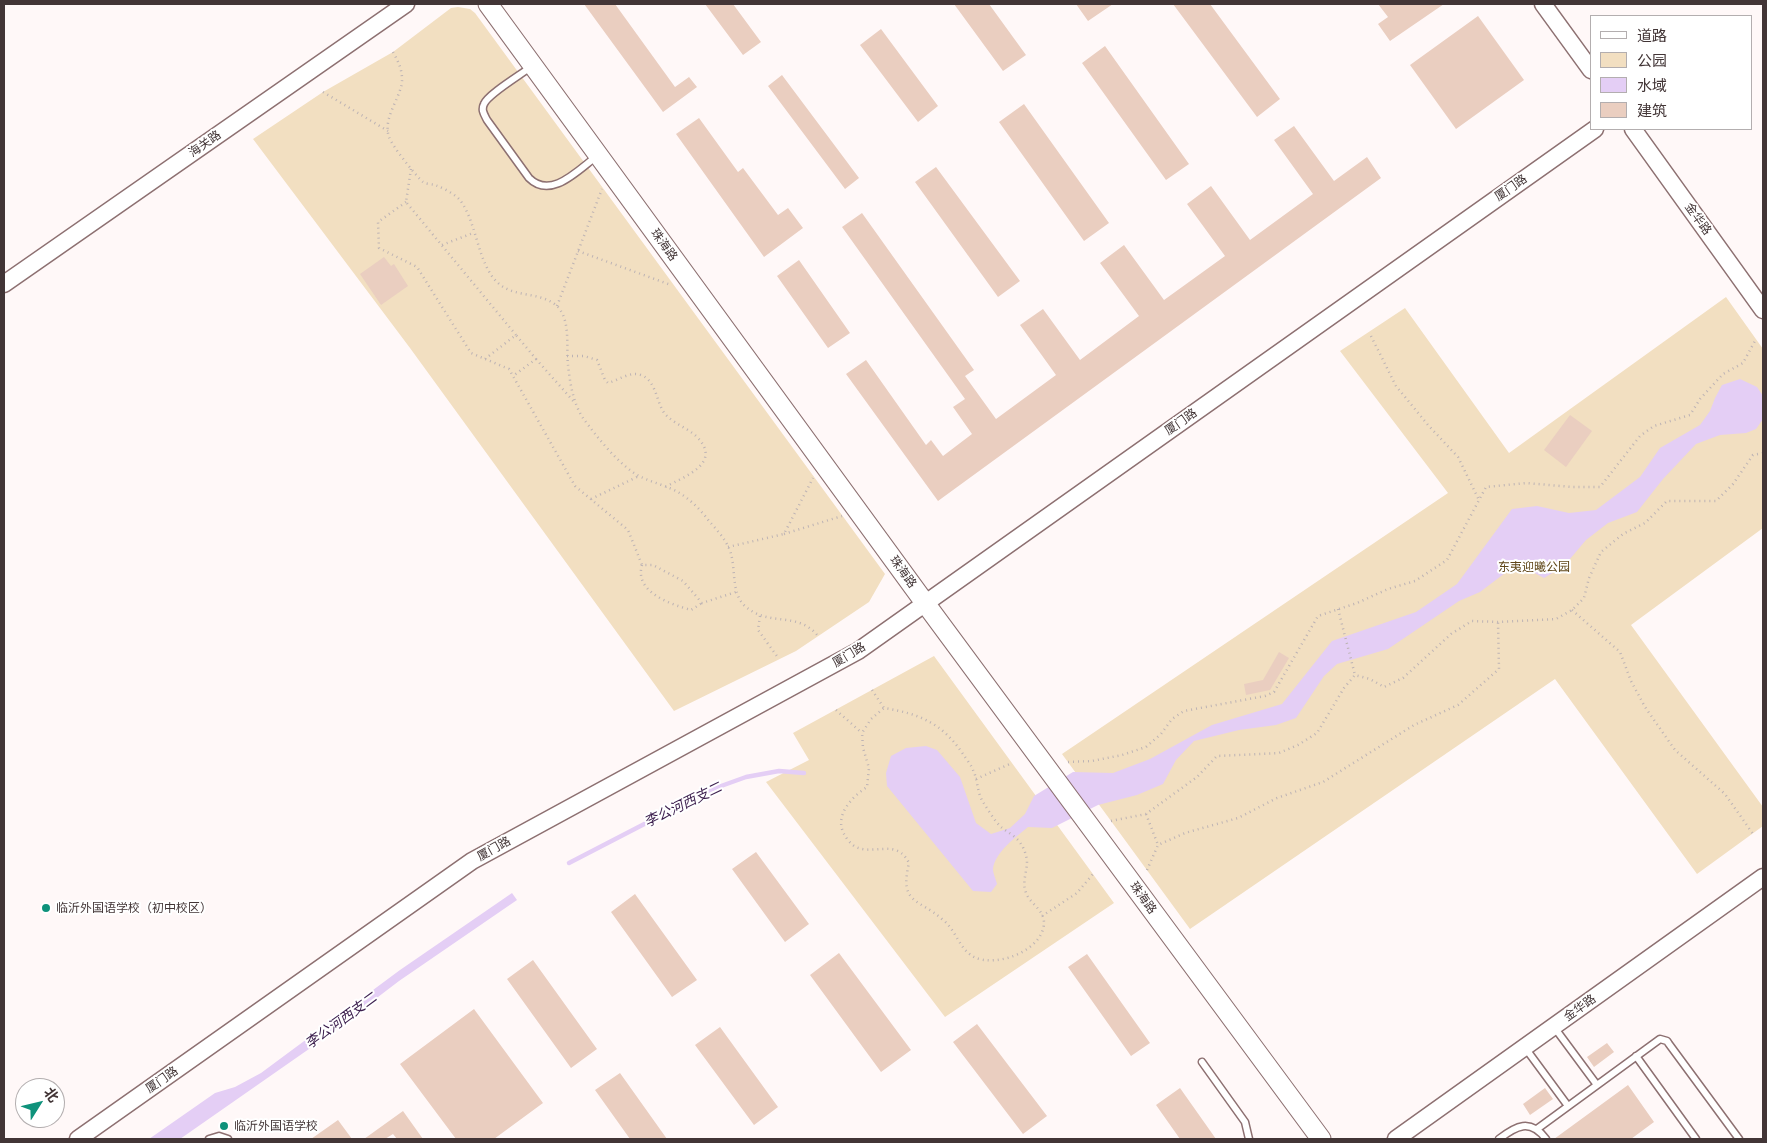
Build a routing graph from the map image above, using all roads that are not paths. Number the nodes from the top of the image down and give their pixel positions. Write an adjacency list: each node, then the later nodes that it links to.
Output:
1 (406, 4): 9 (street, 海关路)
2 (488, 4): 4 (main road, 珠海路)
3 (1543, 4): 5 (street)
4 (533, 66): 8 (main road, 珠海路); 8 (lane)
5 (1590, 69)
6 (1594, 130): 11 (street, 厦门路)
7 (1634, 130): 10 (street, 金华路)
8 (598, 155): 11 (main road, 珠海路)
9 (4, 284)
10 (1763, 310)
11 (926, 603): 20 (street, 厦门路); 24 (main road, 珠海路)
12 (1763, 877): 13 (street, 金华路)
13 (1554, 1027): 14 (street, 金华路); 17 (lane)
14 (1525, 1048): 18 (lane); 25 (street, 金华路)
15 (1636, 1056): 17 (lane); 28 (lane); 29 (lane)
16 (1202, 1062): 23 (lane)
17 (1597, 1085): 18 (lane)
18 (1568, 1106): 19 (lane)
19 (1537, 1129): 26 (lane); 27 (lane)
20 (78, 1139)
21 (209, 1139): 22 (lane)
22 (228, 1139)
23 (1249, 1139)
24 (1320, 1139)
25 (1396, 1139)
26 (1499, 1139)
27 (1546, 1139)
28 (1696, 1139)
29 (1739, 1139)

